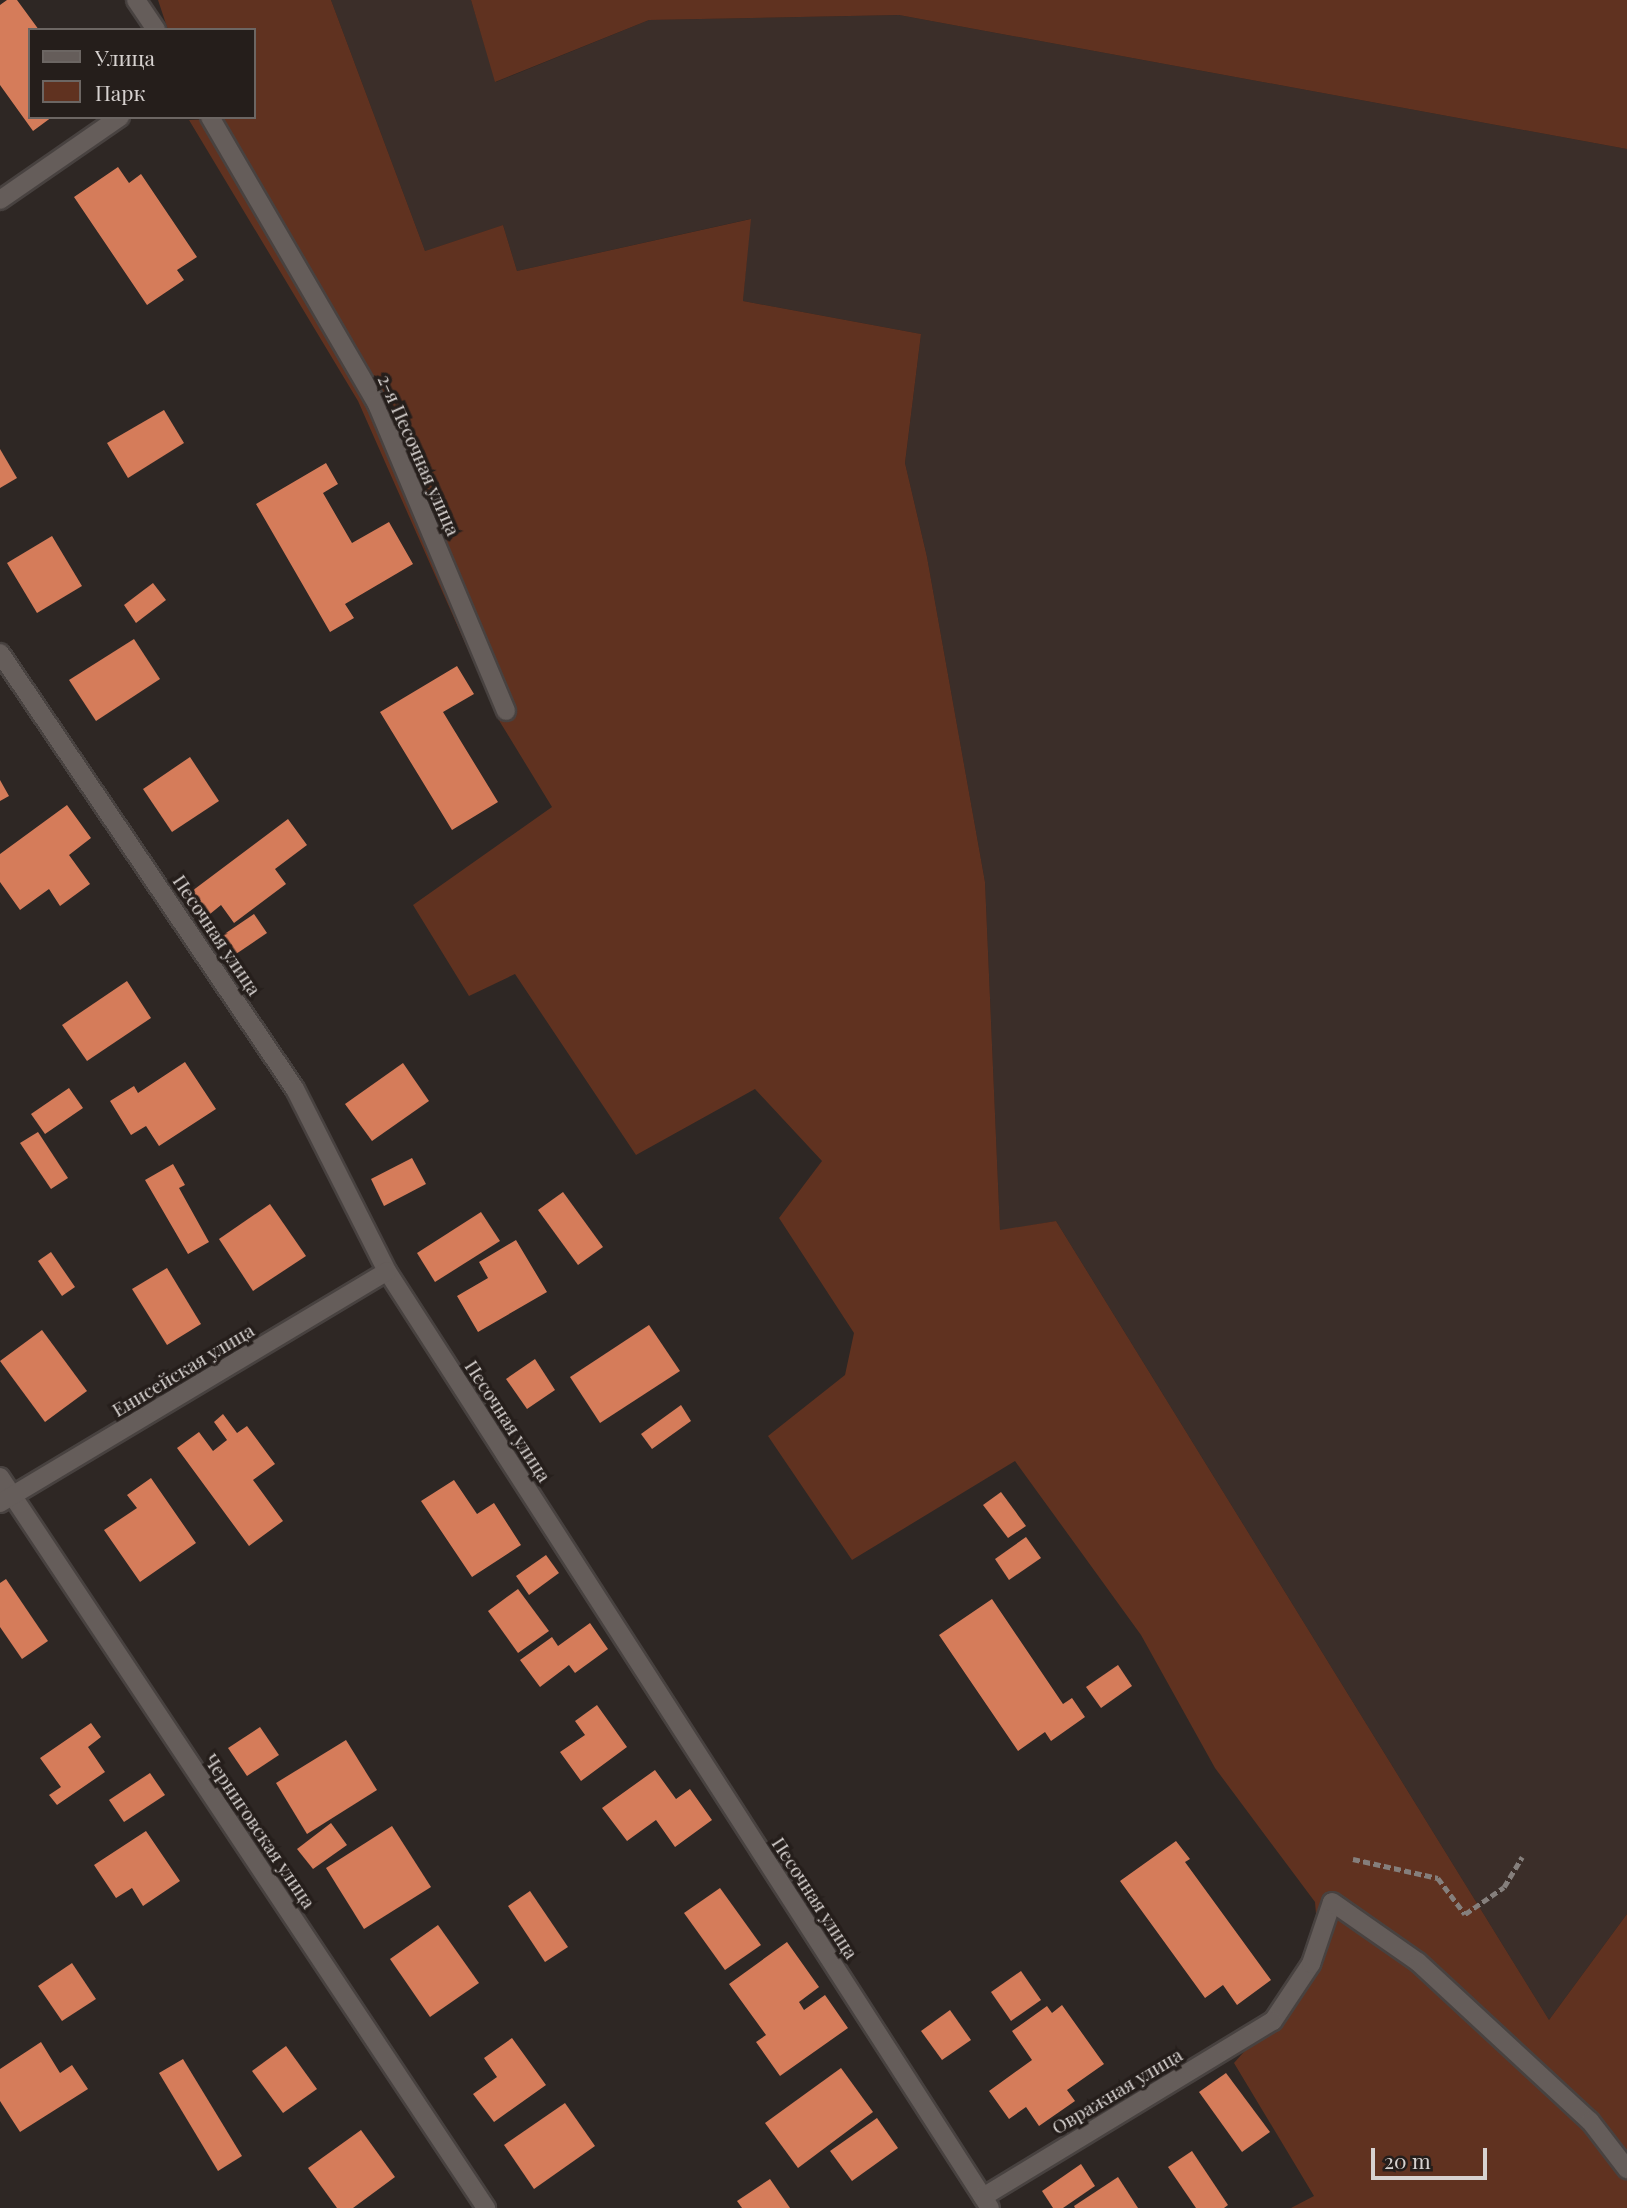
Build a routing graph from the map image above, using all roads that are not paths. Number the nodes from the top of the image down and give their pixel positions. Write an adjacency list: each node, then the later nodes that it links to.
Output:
1 (136, 0): 2 (street)
2 (155, 28)
3 (117, 119): 5 (street)
4 (211, 119): 7 (street, 2-я Песочная улица)
5 (0, 200)
6 (0, 653): 8 (street, Песочная улица)
7 (506, 711)
8 (387, 1271): 10 (street, Енисейская улица); 12 (street, Песочная улица)
9 (0, 1477): 10 (street, Черниговская улица)
10 (7, 1501): 13 (street, Черниговская улица)
11 (1627, 2169): 12 (street, Овражная улица)
12 (987, 2203)
13 (485, 2208)

